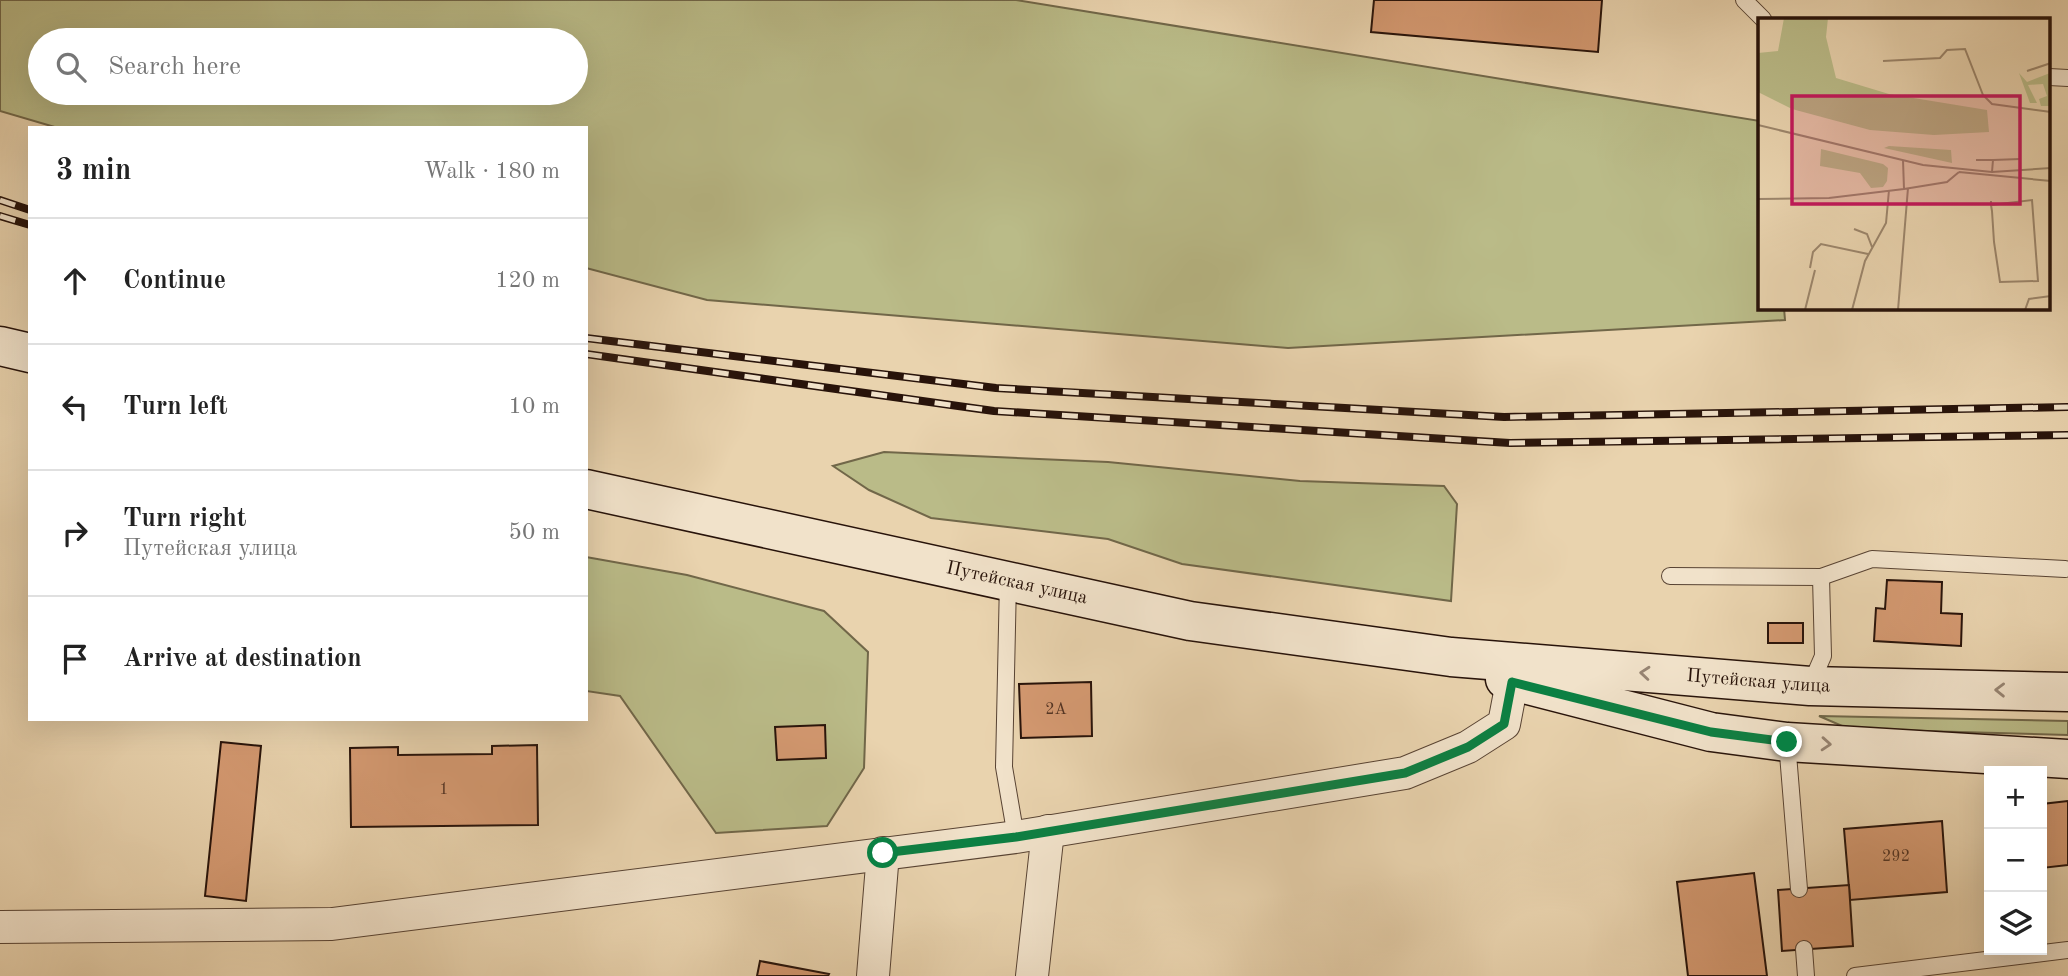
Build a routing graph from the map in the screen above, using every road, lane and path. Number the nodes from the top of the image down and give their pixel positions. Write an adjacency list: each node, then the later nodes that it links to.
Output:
1 (1744, 0): 2 (lane)
2 (1762, 18)
3 (2050, 77): 4 (lane)
4 (2068, 78)
5 (0, 346): 6 (street)
6 (28, 353)
7 (588, 489): 11 (street, Путейская улица)
8 (2065, 569): 10 (lane)
9 (1670, 576): 10 (lane)
10 (1821, 577): 14 (lane)
11 (1008, 581): 12 (street, Путейская улица); 19 (lane)
12 (1451, 657): 13 (street, Путейская улица); 14 (street, Путейская улица, one-way to 12)
13 (1512, 682): 16 (street, Путейская улица); 18 (street)
14 (1810, 686): 15 (street, Путейская улица, one-way to 14)
15 (2068, 692)
16 (1787, 742): 17 (street, Путейская улица, one-way to 17); 21 (lane)
17 (2068, 759)
18 (1048, 831): 19 (street); 26 (street)
19 (1016, 837): 20 (street)
20 (883, 853): 22 (street); 25 (street)
21 (1799, 889)
22 (0, 927)
23 (1804, 950): 27 (lane)
24 (2068, 950): 28 (lane)
25 (873, 976)
26 (1032, 976)
27 (1806, 976)
28 (1855, 976)

